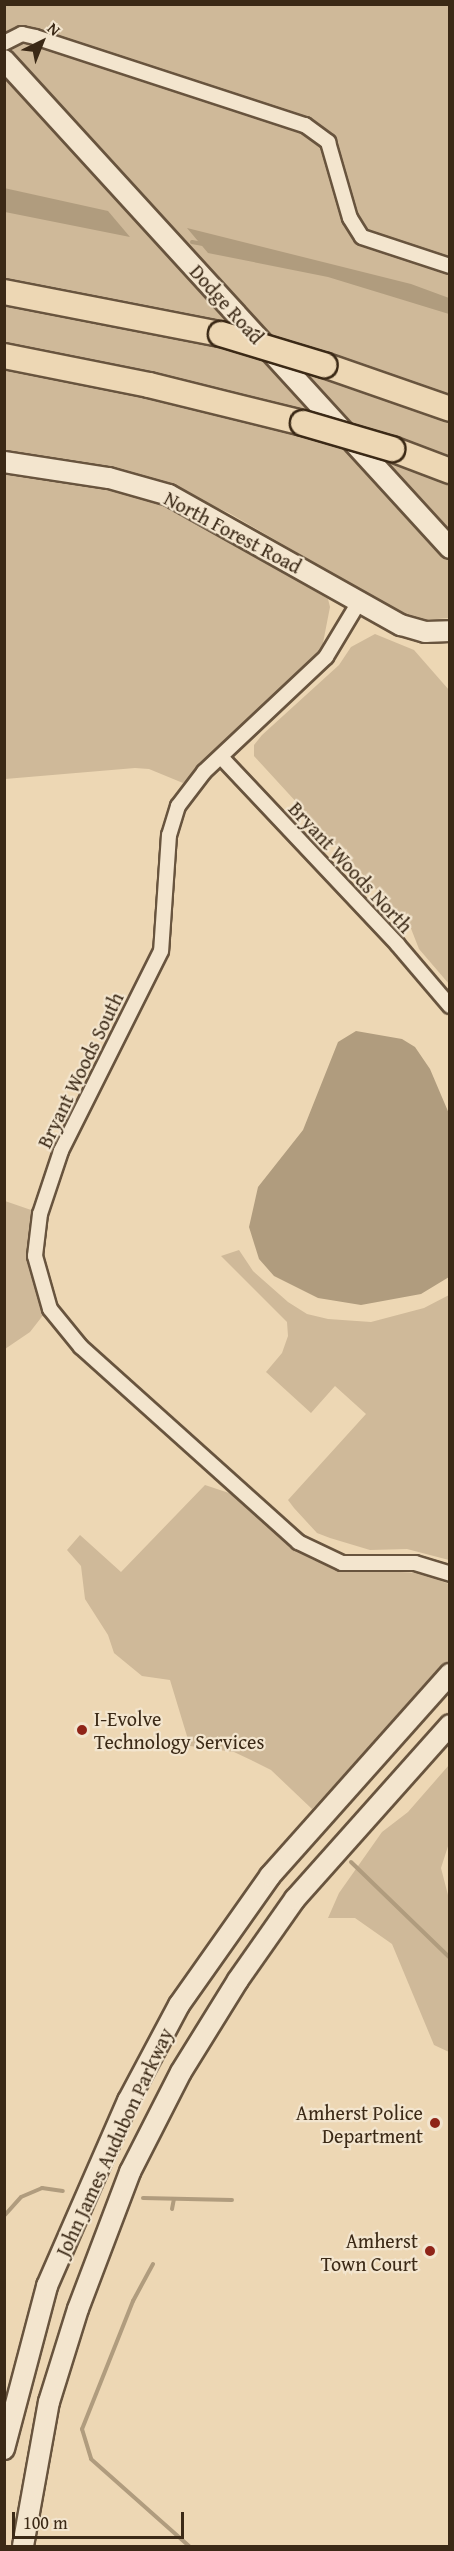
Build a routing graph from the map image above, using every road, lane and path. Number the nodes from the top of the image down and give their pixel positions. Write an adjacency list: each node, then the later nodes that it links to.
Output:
1 (4, 43): 3 (street)
2 (4, 60): 9 (main road, Dodge Road)
3 (450, 266)
4 (4, 292): 6 (highway, bridge)
5 (4, 356): 8 (highway, bridge)
6 (450, 409)
7 (4, 462): 10 (main road, North Forest Road)
8 (450, 471)
9 (450, 548)
10 (359, 602): 11 (main road, North Forest Road); 12 (street, Bryant Woods South)
11 (450, 631)
12 (221, 757): 13 (street, Bryant Woods North); 14 (street, Bryant Woods South)
13 (450, 1006)
14 (450, 1574)
15 (450, 1674): 17 (main road, John James Audubon Parkway)
16 (450, 1725): 18 (main road, John James Audubon Parkway)
17 (270, 1876): 18 (main road); 19 (main road, John James Audubon Parkway)
18 (295, 1899): 20 (main road, John James Audubon Parkway)
19 (4, 2450)
20 (23, 2547)

